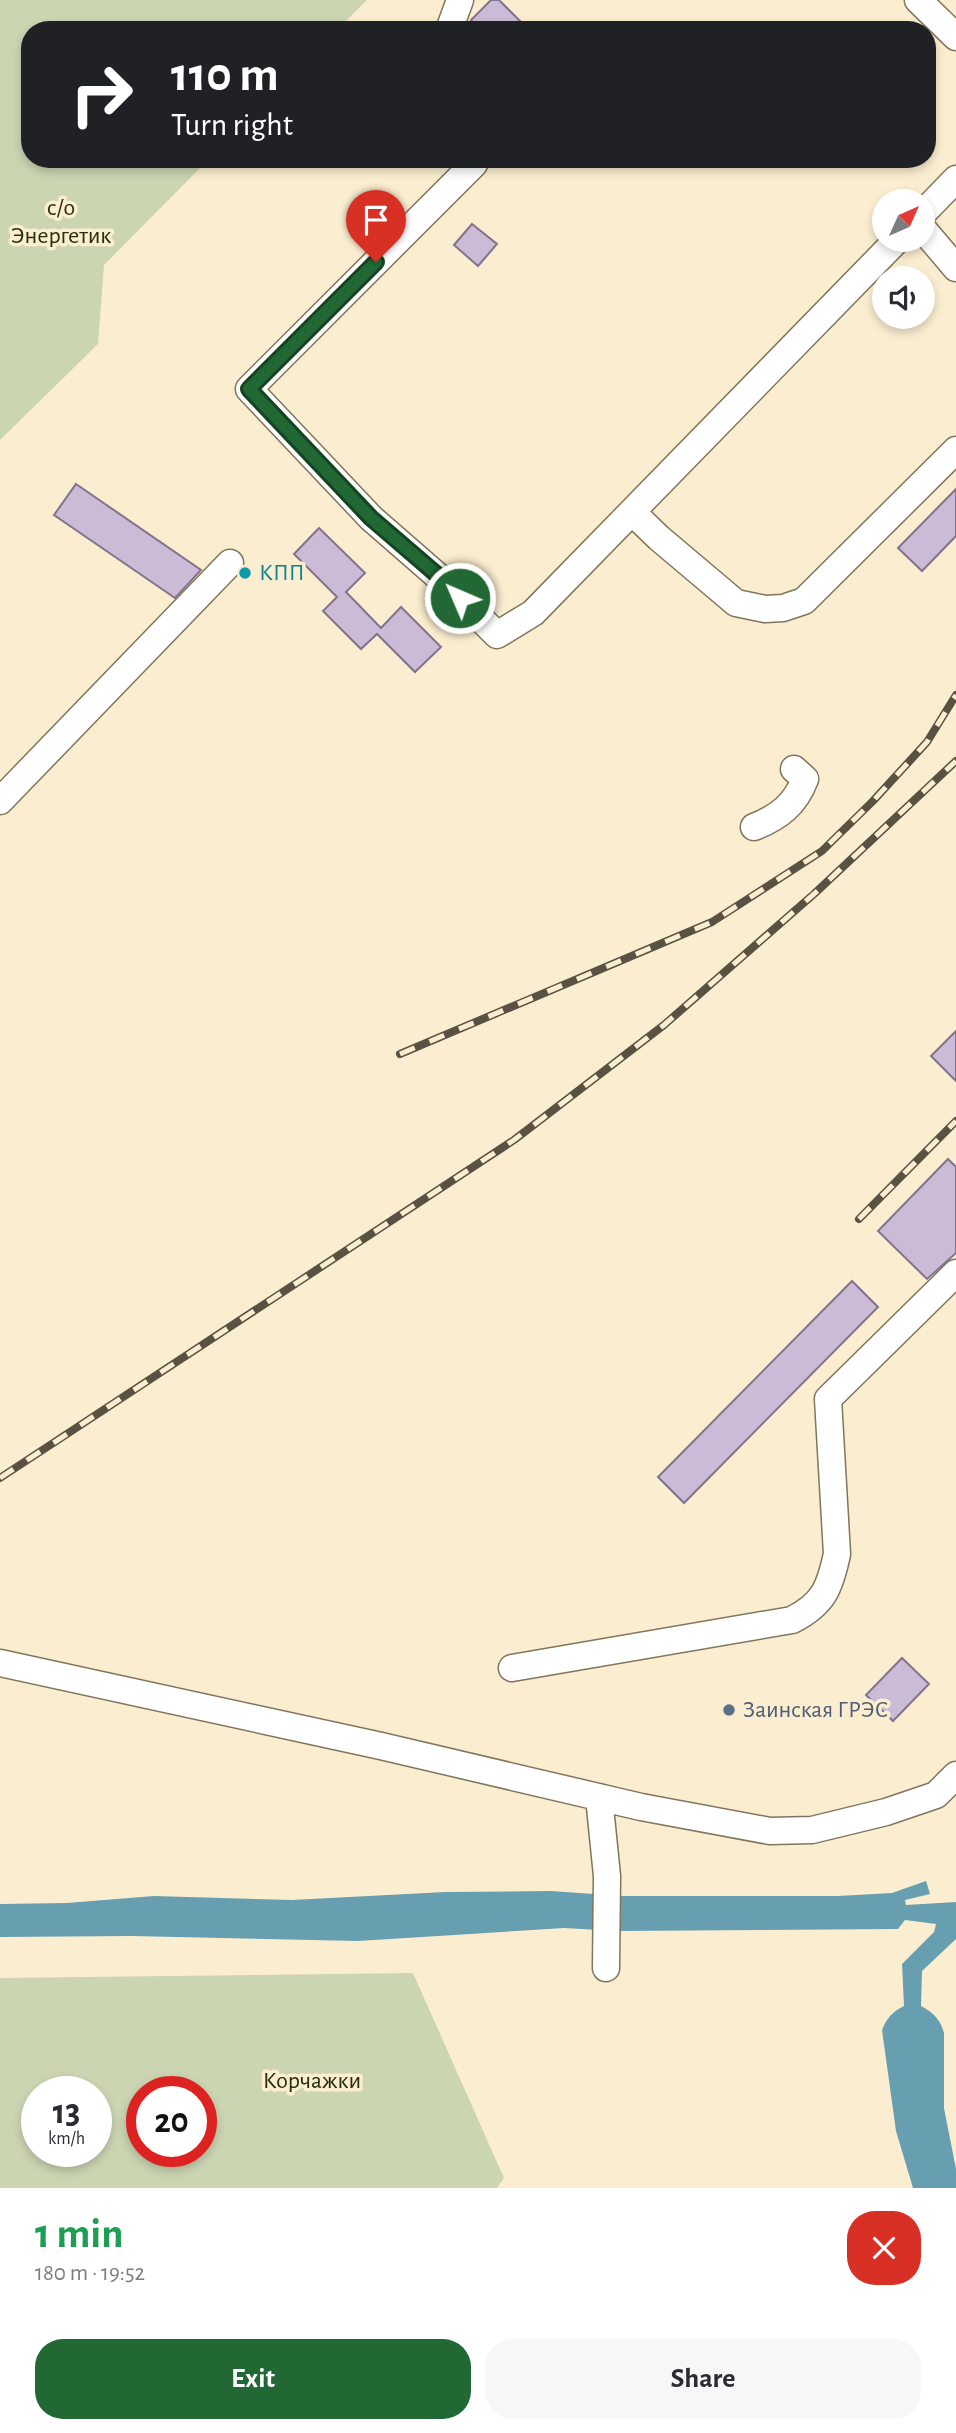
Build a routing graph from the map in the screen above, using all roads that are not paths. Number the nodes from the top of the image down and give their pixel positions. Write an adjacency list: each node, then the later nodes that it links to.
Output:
1 (460, 0): 3 (street)
2 (918, 0): 4 (street)
3 (452, 21)
4 (956, 37)
5 (470, 168): 12 (street)
6 (956, 179): 7 (street)
7 (935, 201)
8 (935, 243): 10 (street)
9 (885, 252): 12 (street)
10 (956, 268)
11 (956, 450): 12 (street)
12 (632, 512)
13 (230, 563): 15 (street)
14 (794, 769): 16 (street)
15 (0, 801)
16 (754, 827)
17 (956, 1273): 19 (street)
18 (0, 1663): 21 (street)
19 (512, 1668)
20 (956, 1776): 21 (street)
21 (599, 1797): 22 (street)
22 (606, 1968)

